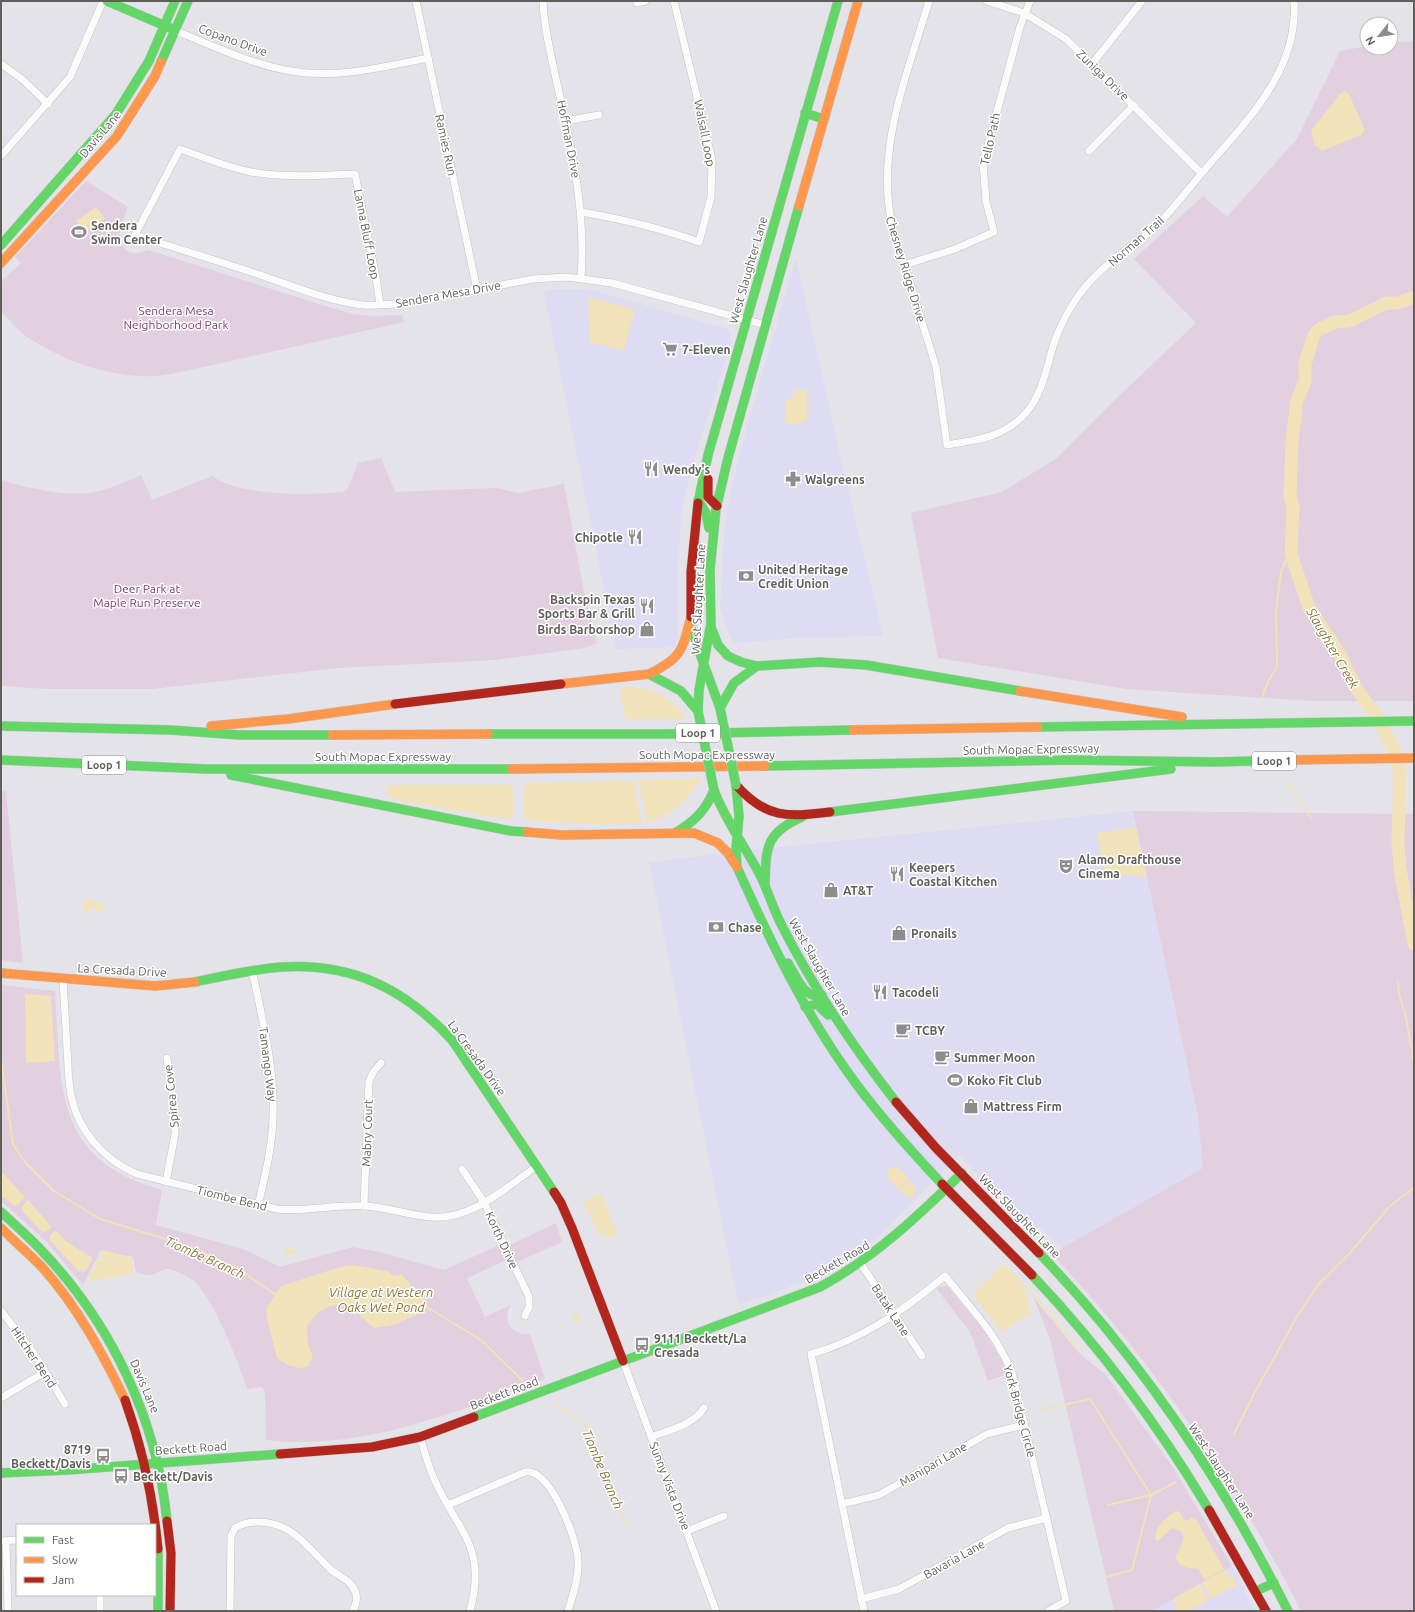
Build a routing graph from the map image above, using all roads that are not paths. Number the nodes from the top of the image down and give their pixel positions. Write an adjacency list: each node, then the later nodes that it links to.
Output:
1 (103, 1): 23 (street)
2 (107, 1): 18 (main road, Copano Drive)
3 (175, 1): 18 (main road, Davis Lane)
4 (188, 1): 19 (main road, Davis Lane)
5 (416, 1): 20 (street, Ramies Run)
6 (543, 1): 28 (street, Hoffman Drive)
7 (645, 1): 16 (street)
8 (674, 1): 32 (street, Walsall Loop)
9 (838, 1): 25 (main road, West Slaughter Lane)
10 (858, 1): 27 (main road, West Slaughter Lane)
11 (929, 1): 36 (street, Chesney Ridge Drive)
12 (987, 1): 17 (street, Zuniga Drive)
13 (1030, 1): 17 (street, Tello Path)
14 (1142, 1): 22 (street)
15 (1294, 1): 31 (street, Norman Trail)
16 (637, 4)
17 (1024, 13): 22 (street, Zuniga Drive); 36 (street, Tello Path)
18 (164, 26): 19 (main road, Copano Drive); 34 (main road, Davis Lane)
19 (176, 31): 20 (street, Copano Drive); 35 (main road, Davis Lane)
20 (428, 58): 38 (street, Ramies Run)
21 (1, 64): 23 (street)
22 (1092, 64): 24 (street, Zuniga Drive)
23 (48, 104): 30 (street)
24 (1134, 105): 29 (street); 31 (street, Zuniga Drive)
25 (805, 113): 27 (main road); 40 (main road, West Slaughter Lane)
26 (599, 115): 28 (street)
27 (824, 119): 41 (main road, West Slaughter Lane)
28 (565, 121): 32 (street, Hoffman Drive)
29 (1089, 151)
30 (1, 156)
31 (1201, 173): 43 (street, Norman Trail)
32 (581, 212): 37 (street, Hoffman Drive)
33 (135, 235): 39 (street, Sendera Mesa Drive); 39 (street, Lanna Bluff Loop)
34 (1, 245)
35 (1, 263)
36 (904, 265): 43 (street, Chesney Ridge Drive)
37 (581, 278): 38 (street, Sendera Mesa Drive); 40 (street, Sendera Mesa Drive)
38 (476, 290): 39 (street, Sendera Mesa Drive)
39 (380, 305)
40 (747, 320): 41 (street, Sendera Mesa Drive); 42 (main road, West Slaughter Lane)
41 (765, 325): 45 (main road, West Slaughter Lane)
42 (718, 420): 44 (main road, West Slaughter Lane); 45 (main road)
43 (947, 444)
44 (698, 500): 46 (main road); 47 (main road, West Slaughter Lane)
45 (717, 506): 46 (main road, West Slaughter Lane)
46 (710, 594): 48 (main road, West Slaughter Lane)
47 (691, 617): 49 (main road, West Slaughter Lane); 51 (main road)
48 (710, 627): 49 (main road, West Slaughter Lane); 50 (main road)
49 (705, 666): 52 (main road, West Slaughter Lane); 53 (main road, West Slaughter Lane)
50 (757, 666): 52 (main road); 55 (main road)
51 (649, 674): 53 (main road); 57 (main road)
52 (720, 708): 62 (main road, West Slaughter Lane, bridge)
53 (698, 710): 63 (main road, West Slaughter Lane, bridge)
54 (1414, 721): 55 (main road, South Mopac Expressway / Loop 1)
55 (1226, 723): 57 (main road, South Mopac Expressway / Loop 1)
56 (1, 726): 57 (main road, South Mopac Expressway / Loop 1)
57 (171, 730)
58 (1414, 758): 60 (main road, South Mopac Expressway / Loop 1)
59 (1, 760): 61 (main road, South Mopac Expressway / Loop 1)
60 (1216, 762): 61 (main road, South Mopac Expressway / Loop 1); 64 (main road)
61 (206, 770): 65 (main road)
62 (736, 785): 64 (main road); 66 (main road, West Slaughter Lane)
63 (714, 790): 65 (main road); 66 (main road, West Slaughter Lane)
64 (806, 815): 68 (main road)
65 (675, 832): 67 (main road)
66 (737, 837): 67 (main road, West Slaughter Lane); 68 (main road, West Slaughter Lane)
67 (737, 867): 69 (main road, West Slaughter Lane)
68 (765, 885): 73 (main road, West Slaughter Lane)
69 (774, 949): 73 (main road); 74 (main road, West Slaughter Lane)
70 (252, 970): 72 (main road, La Cresada Drive); 78 (main road, La Cresada Drive); 84 (street, Tamango Way)
71 (5, 974): 72 (main road, La Cresada Drive)
72 (63, 978): 81 (street, Tiombe Bend)
73 (822, 995): 75 (main road, West Slaughter Lane)
74 (805, 1007): 75 (main road); 82 (main road, West Slaughter Lane)
75 (861, 1057): 80 (main road, West Slaughter Lane)
76 (167, 1058): 81 (street, Spirea Cove)
77 (381, 1064): 85 (street, Mabry Court)
78 (537, 1166): 83 (street, Tiombe Bend); 93 (main road, La Cresada Drive)
79 (462, 1169): 83 (street, Korth Drive)
80 (962, 1173): 82 (main road, Beckett Road); 111 (main road, West Slaughter Lane)
81 (166, 1182): 84 (street, Tiombe Bend)
82 (947, 1187): 88 (main road, Beckett Road); 112 (main road, West Slaughter Lane)
83 (484, 1202): 85 (street, Tiombe Bend); 91 (street, Korth Drive)
84 (258, 1205): 85 (street, Tiombe Bend)
85 (364, 1206)
86 (1, 1212): 101 (main road, Davis Lane)
87 (1, 1228): 102 (main road, Davis Lane)
88 (861, 1264): 90 (street, Batak Lane); 93 (main road, Beckett Road)
89 (1, 1311): 94 (street, Hitcher Bend)
90 (895, 1315): 92 (street, Batak Lane); 98 (street, York Bridge Circle); 104 (street, York Bridge Circle)
91 (525, 1316)
92 (922, 1356)
93 (623, 1361): 99 (main road, Beckett Road); 100 (street, Sunny Vista Drive)
94 (45, 1372): 95 (street); 96 (street, Hitcher Bend)
95 (1, 1398)
96 (65, 1404)
97 (704, 1408): 100 (street)
98 (1024, 1425): 104 (street, Manipari Lane); 107 (street, York Bridge Circle)
99 (420, 1437): 101 (main road, Beckett Road); 105 (street)
100 (651, 1437): 108 (street, Sunny Vista Drive)
101 (159, 1462): 102 (main road, Beckett Road); 118 (main road, Davis Lane)
102 (146, 1463): 103 (main road, Beckett Road); 117 (main road, Davis Lane)
103 (1, 1473)
104 (842, 1504): 114 (street, York Bridge Circle)
105 (448, 1505): 121 (street); 122 (street)
106 (724, 1516): 108 (street)
107 (1047, 1518): 114 (street, Bavaria Lane); 125 (street, York Bridge Circle)
108 (687, 1530): 123 (street, Sunny Vista Drive)
109 (16, 1540): 110 (street)
110 (4, 1541): 115 (street)
111 (1274, 1582): 112 (main road); 127 (main road, West Slaughter Lane)
112 (1256, 1591): 126 (main road, West Slaughter Lane)
113 (100, 1596): 116 (street)
114 (861, 1599): 124 (street, York Bridge Circle)
115 (8, 1611)
116 (100, 1611)
117 (158, 1611)
118 (170, 1611)
119 (230, 1611): 120 (street)
120 (353, 1611)
121 (470, 1611)
122 (568, 1611)
123 (716, 1611)
124 (864, 1611)
125 (1048, 1611)
126 (1266, 1611)
127 (1288, 1611)

